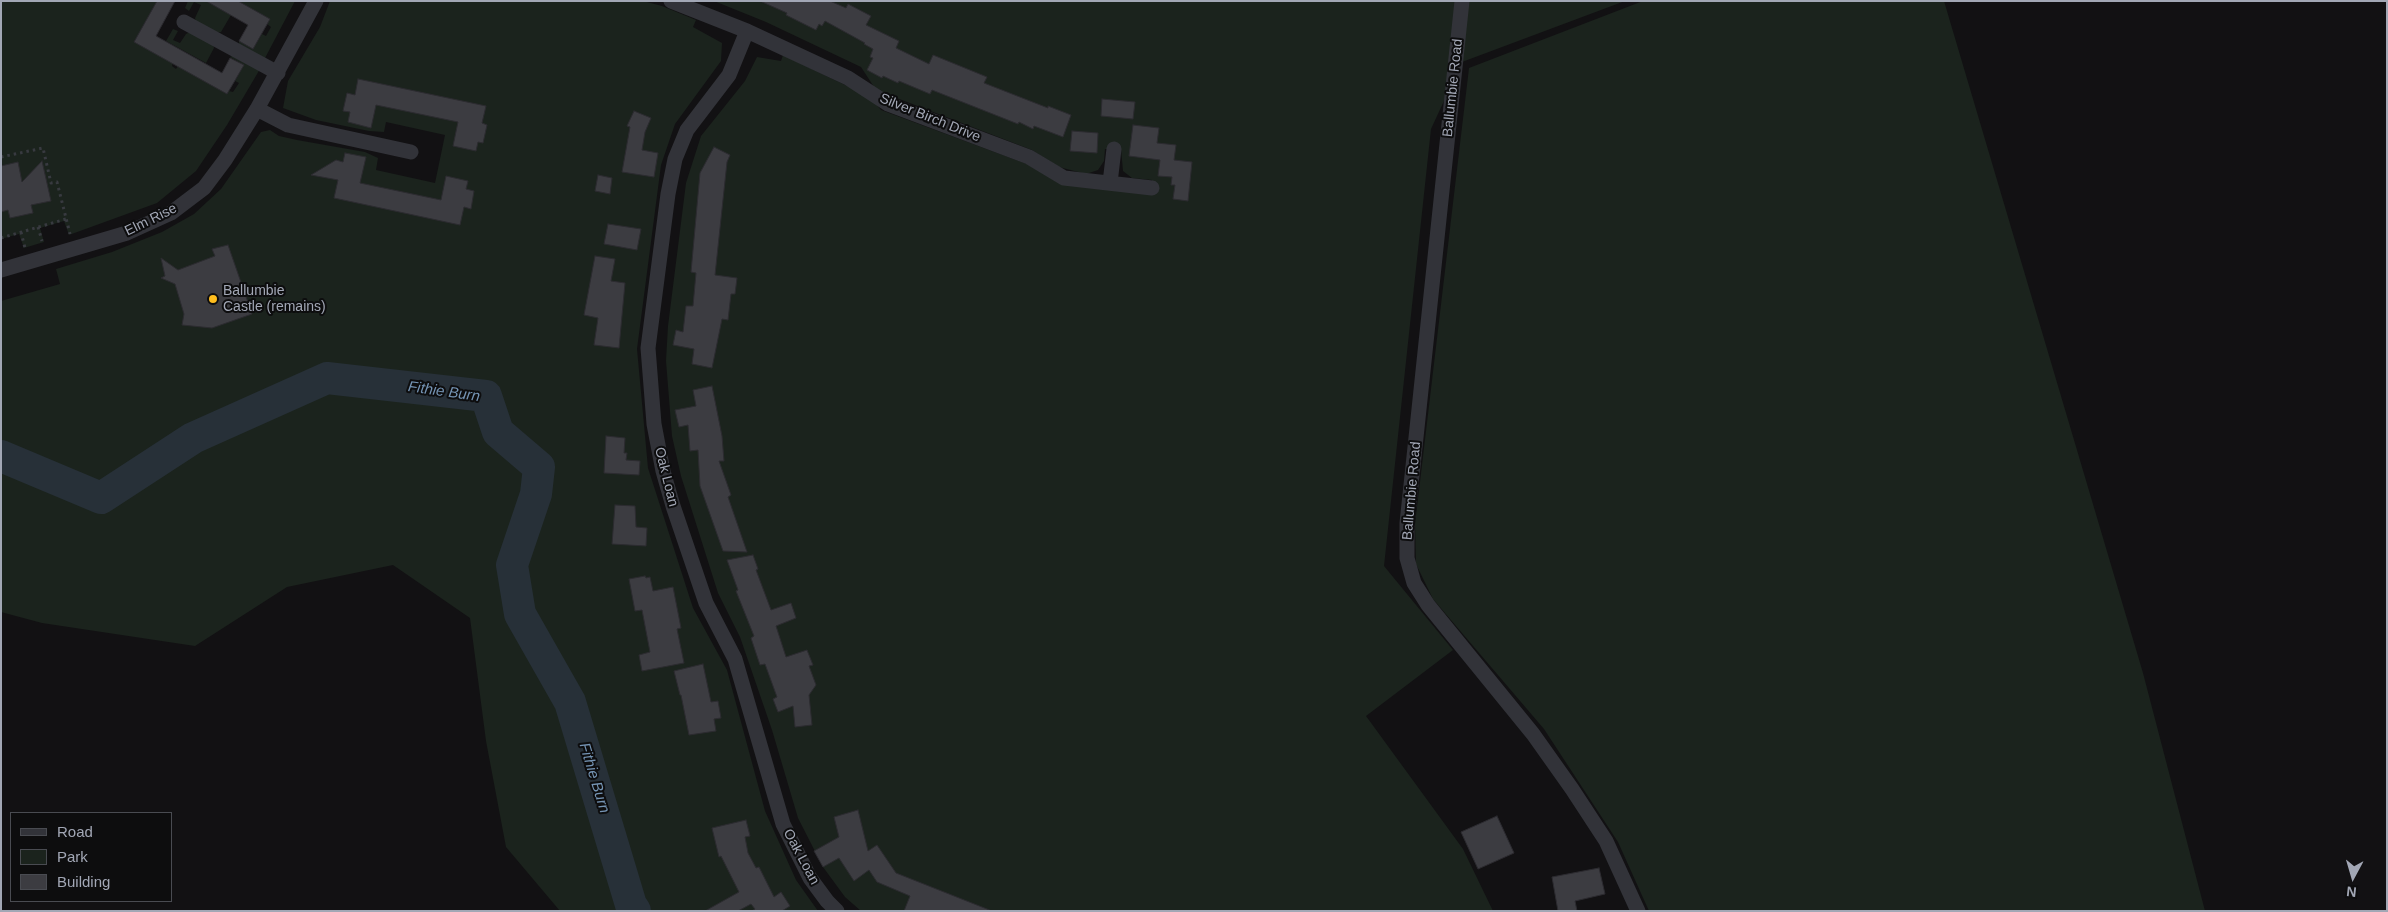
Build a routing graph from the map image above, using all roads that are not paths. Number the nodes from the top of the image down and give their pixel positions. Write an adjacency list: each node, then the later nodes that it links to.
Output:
1 (316, 1): 6 (street, Elm Rise)
2 (671, 1): 5 (street, Silver Birch Drive)
3 (1462, 1): 14 (street, Ballumbie Road)
4 (184, 22): 6 (street)
5 (747, 31): 10 (street, Silver Birch Drive); 13 (street, Oak Loan)
6 (278, 73): 7 (street, Elm Rise)
7 (257, 108): 9 (street); 12 (street, Elm Rise)
8 (1114, 149): 10 (street)
9 (411, 152)
10 (1110, 183): 11 (street, Silver Birch Drive)
11 (1152, 188)
12 (1, 270)
13 (837, 911)
14 (1638, 911)

